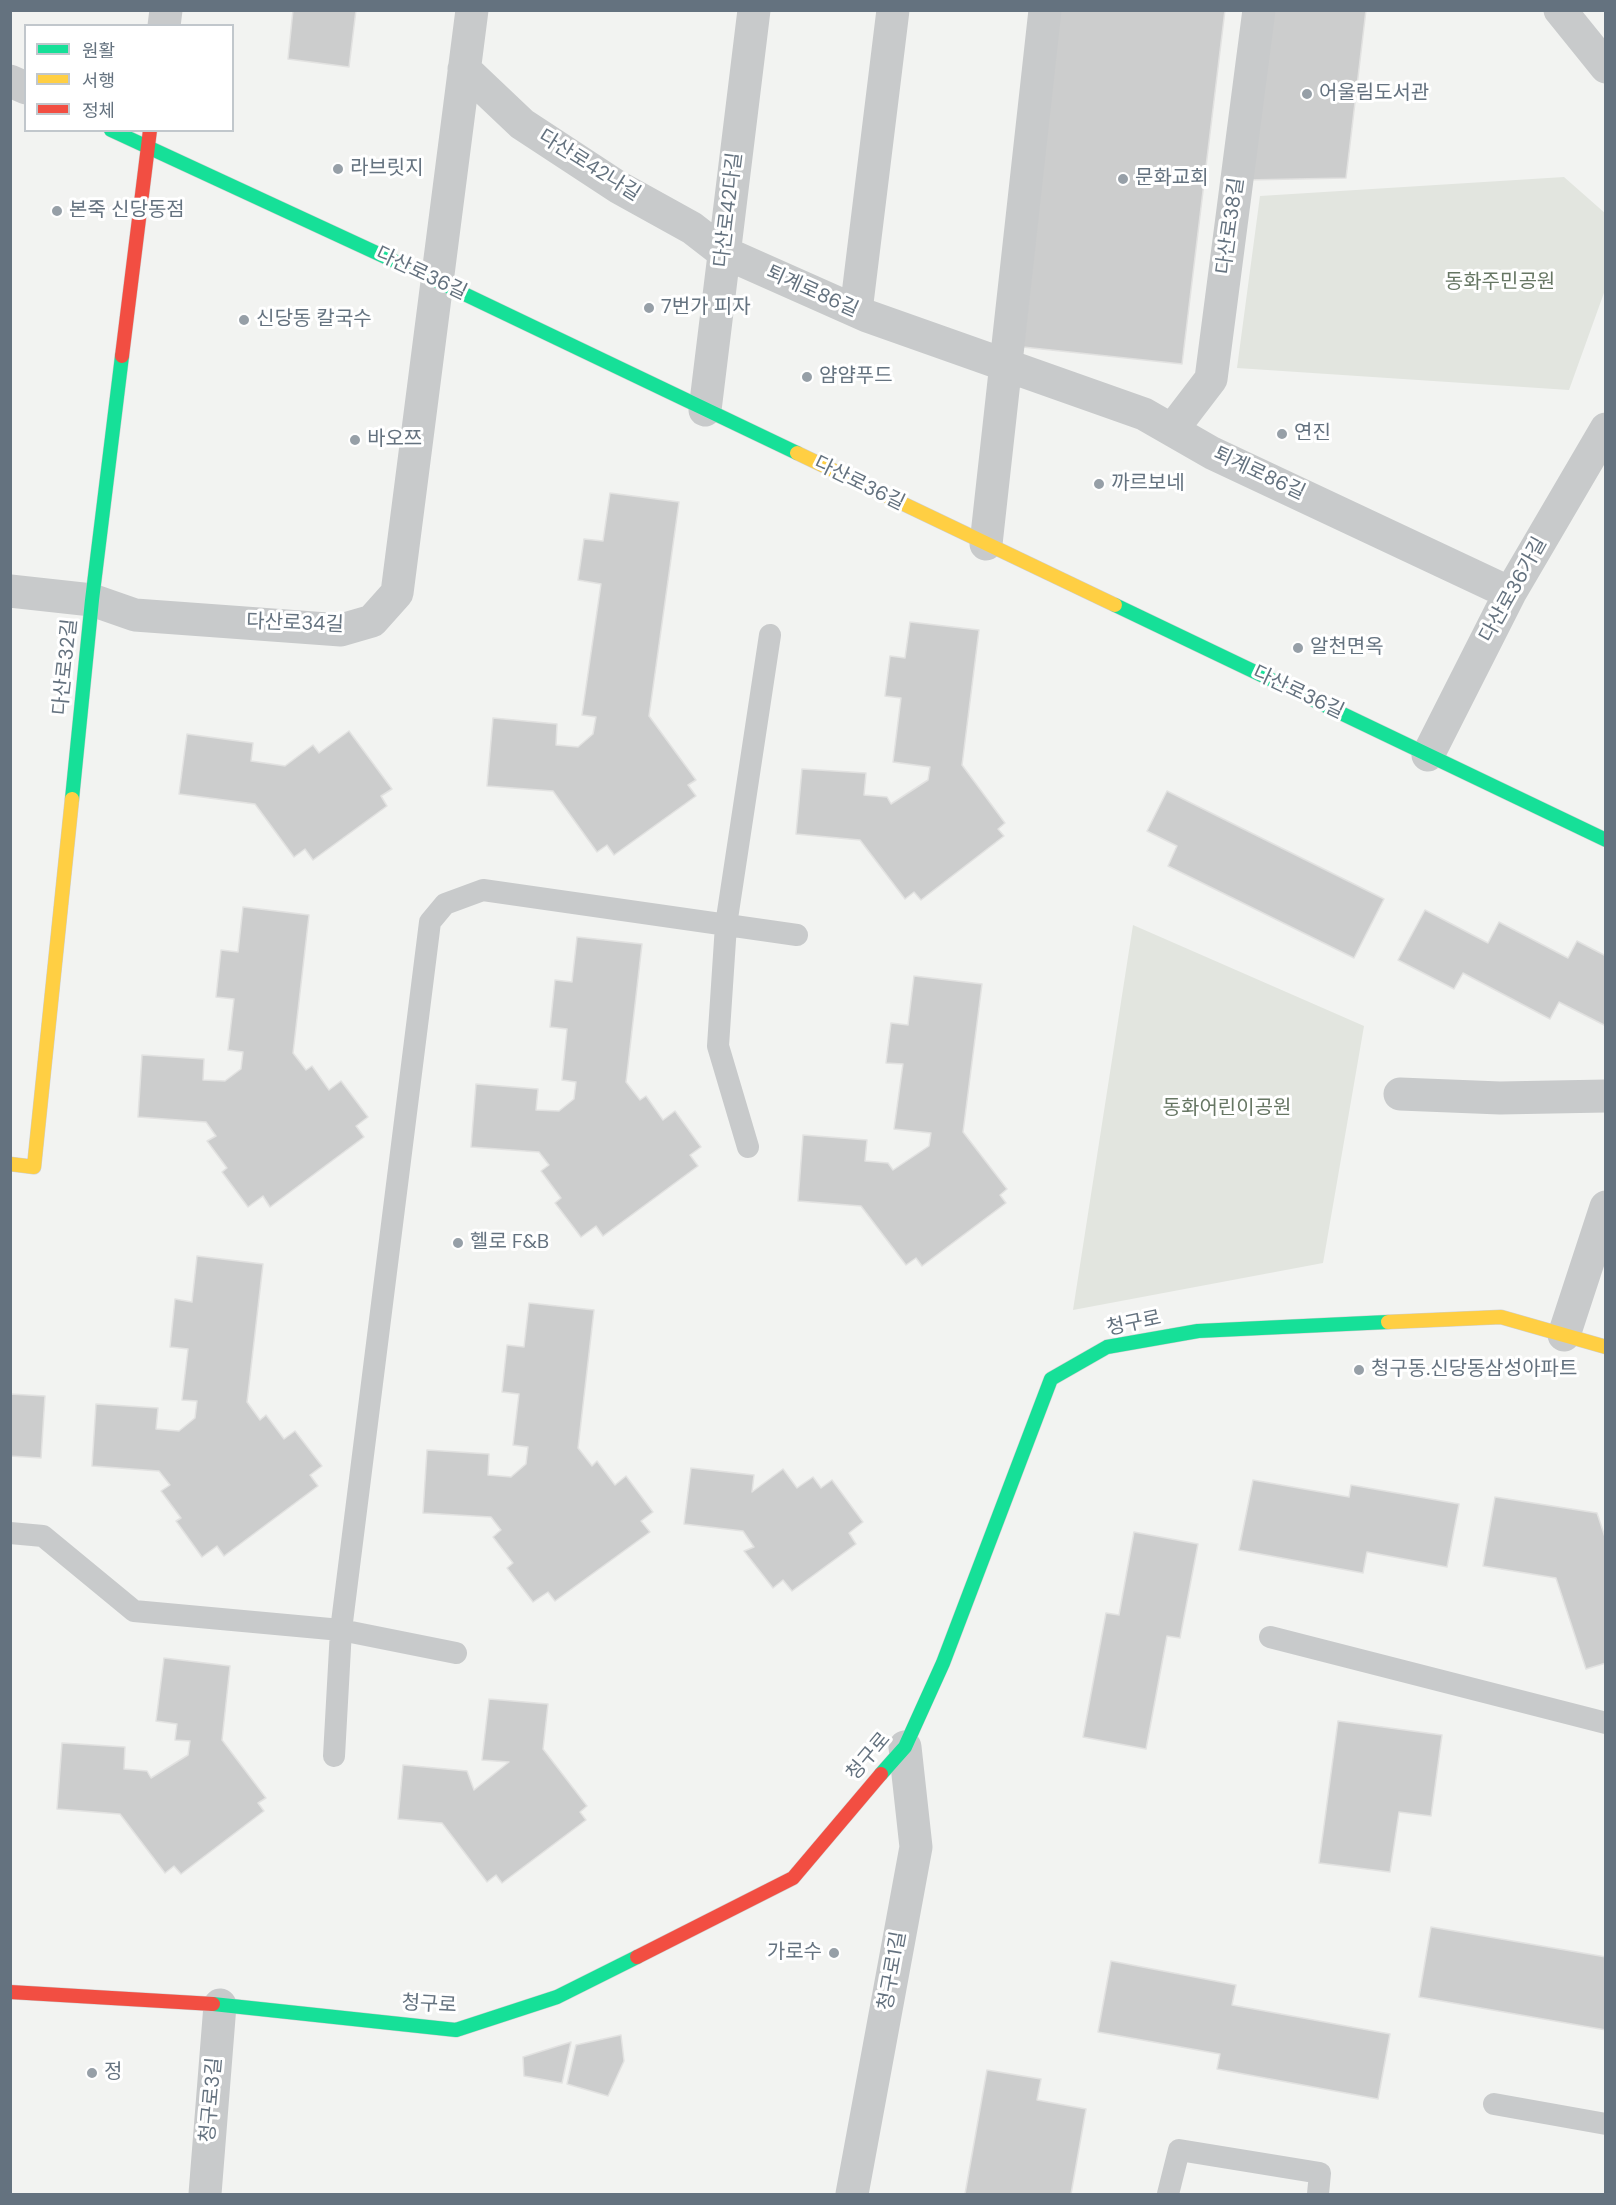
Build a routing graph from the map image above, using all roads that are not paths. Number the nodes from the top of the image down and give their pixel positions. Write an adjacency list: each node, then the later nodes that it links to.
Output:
1 (472, 10): 8 (street)
2 (754, 10): 14 (street, 다산로42다길)
3 (893, 10): 16 (street)
4 (1045, 10): 17 (street)
5 (1259, 10): 20 (street, 다산로38길)
6 (1560, 10): 7 (street)
7 (1605, 67)
8 (464, 69): 14 (street, 다산로42나길); 15 (street)
9 (10, 81): 10 (street)
10 (24, 87)
11 (115, 132): 13 (street, 다산로36길)
12 (150, 132): 13 (street, 다산로32길)
13 (148, 149): 15 (street, 다산로36길); 24 (street, 다산로32길)
14 (723, 252): 16 (street, 퇴계로86길); 18 (street, 다산로42다길)
15 (435, 280): 18 (street, 다산로36길); 24 (street, 다산로34길)
16 (856, 312): 17 (street, 퇴계로86길)
17 (1005, 363): 20 (street, 퇴계로86길); 21 (street)
18 (705, 410): 21 (street, 다산로36길)
19 (1605, 429): 23 (street, 다산로36가길)
20 (1173, 430): 23 (street, 퇴계로86길)
21 (986, 544): 26 (street, 다산로36길)
22 (10, 591): 24 (street, 다산로34길)
23 (1510, 593): 26 (street, 다산로36가길)
24 (92, 600): 33 (street, 다산로32길)
25 (770, 635): 28 (lane)
26 (1428, 755): 27 (street, 다산로36길)
27 (1605, 840)
28 (726, 925): 29 (lane); 32 (lane); 38 (lane)
29 (797, 935)
30 (1400, 1094): 31 (street)
31 (1605, 1096)
32 (748, 1147)
33 (10, 1164)
34 (1605, 1207): 35 (street)
35 (1564, 1335): 36 (street, 청구로); 42 (street, 청구로)
36 (1605, 1347)
37 (10, 1533): 38 (lane)
38 (341, 1630): 40 (lane); 43 (lane)
39 (1270, 1636): 41 (lane)
40 (456, 1653)
41 (1605, 1723)
42 (906, 1747): 45 (street, 청구로); 49 (street, 청구로1길)
43 (334, 1756)
44 (10, 1992): 45 (street, 청구로)
45 (220, 2004): 48 (street, 청구로3길)
46 (1494, 2104): 47 (lane)
47 (1605, 2124)
48 (205, 2194)
49 (852, 2194)
50 (1168, 2194): 51 (lane)
51 (1318, 2194)

